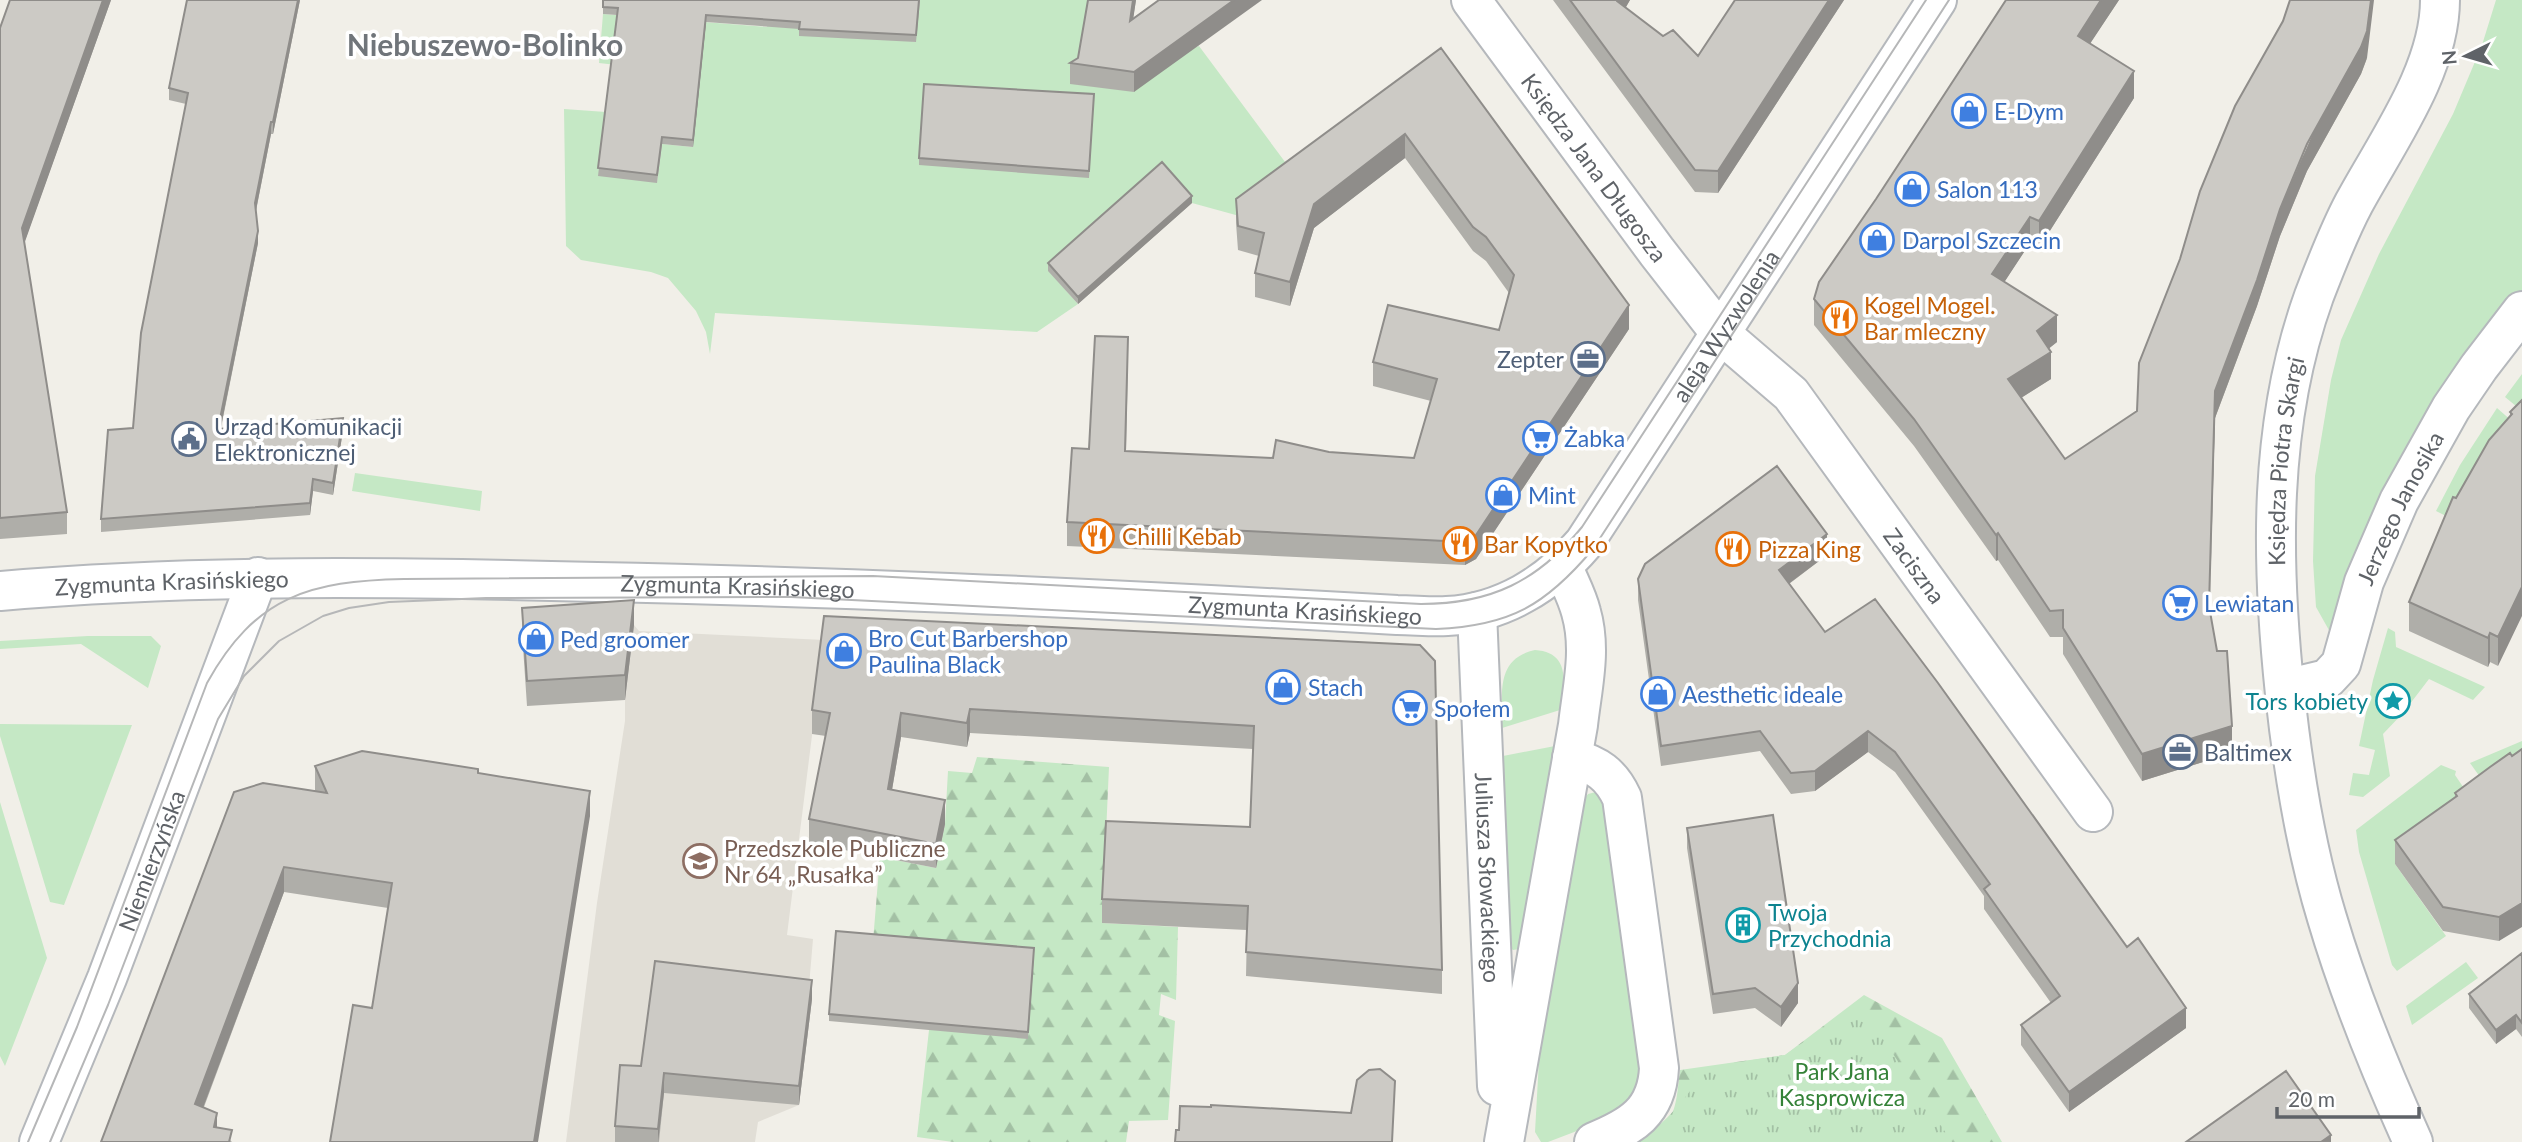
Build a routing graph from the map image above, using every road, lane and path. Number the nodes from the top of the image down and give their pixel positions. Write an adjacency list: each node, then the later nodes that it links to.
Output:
1 (1471, 0): 5 (street, Księdza Jana Długosza)
2 (1937, 0): 5 (street, aleja Wyzwolenia)
3 (2440, 0): 10 (street, Księdza Piotra Skargi)
4 (2522, 311): 10 (street, Jerzego Janosika)
5 (1721, 334): 6 (street, aleja Wyzwolenia); 12 (street, Zaciszna)
6 (1563, 567): 9 (street, aleja Wyzwolenia); 11 (street, Juliusza Słowackiego)
7 (258, 577): 8 (street, Zygmunta Krasińskiego); 9 (street, Zygmunta Krasińskiego); 13 (street, Niemierzyńska)
8 (0, 591)
9 (1477, 612): 14 (street, Juliusza Słowackiego)
10 (2285, 688): 17 (street, Księdza Piotra Skargi)
11 (1572, 758): 15 (street, Juliusza Słowackiego); 16 (street)
12 (2093, 812)
13 (39, 1142)
14 (1499, 1142)
15 (1504, 1142)
16 (1594, 1142)
17 (2413, 1142)

